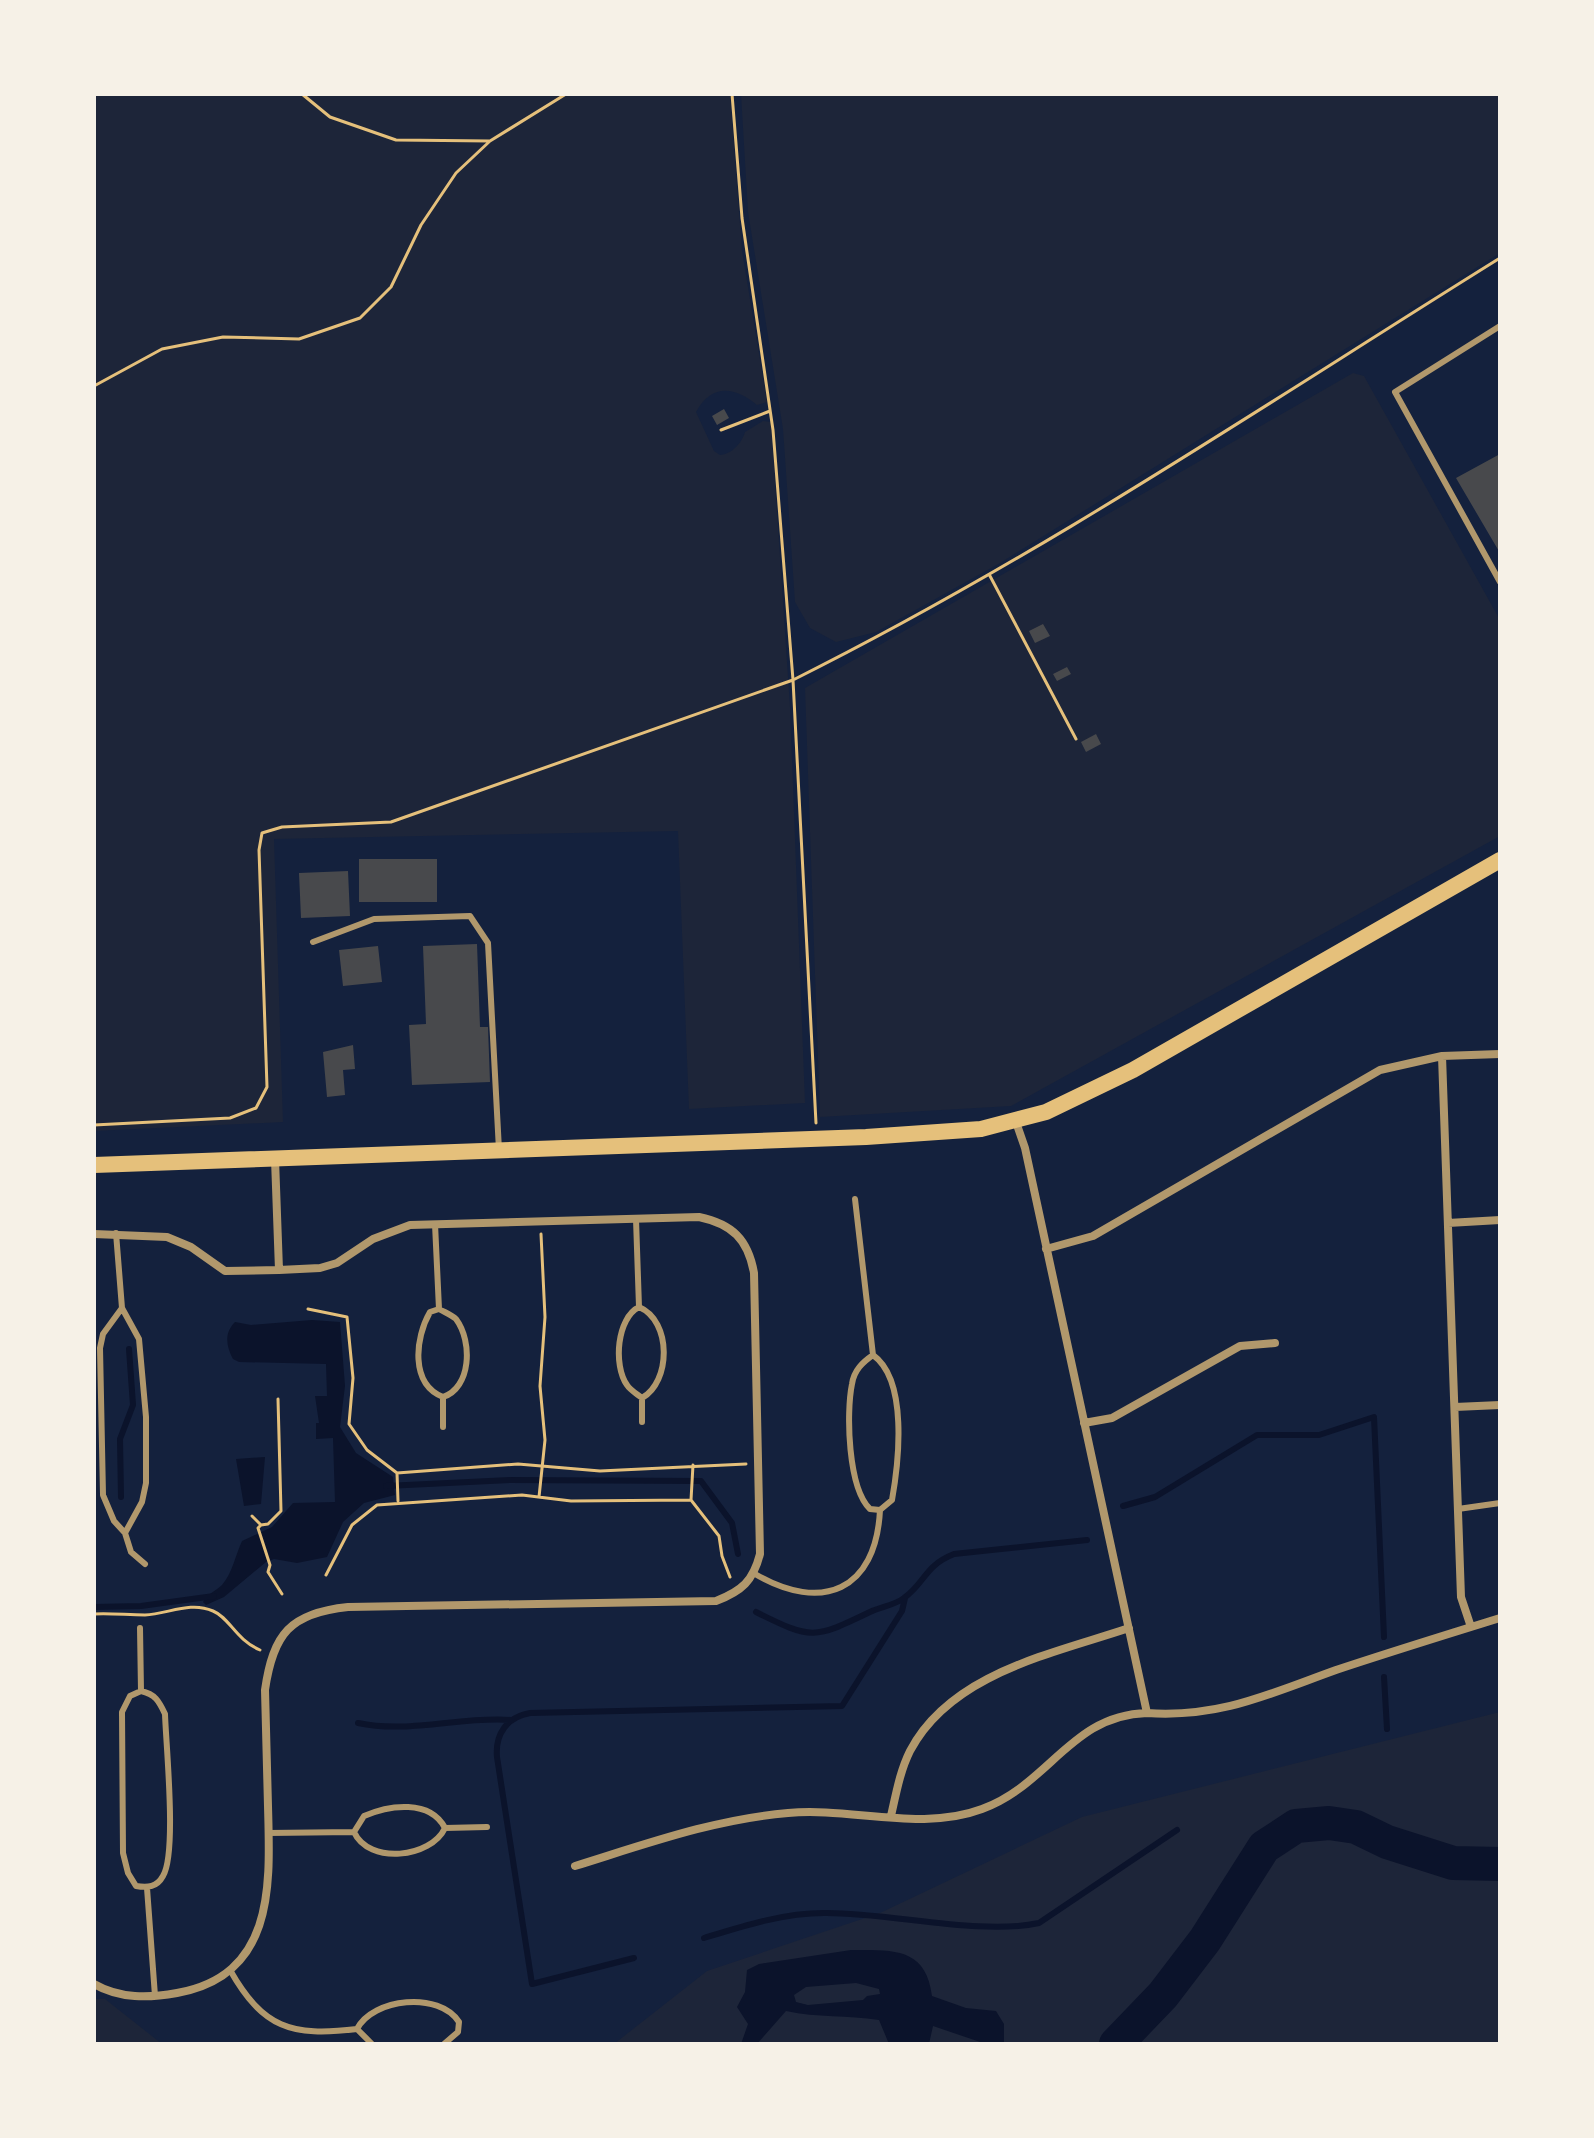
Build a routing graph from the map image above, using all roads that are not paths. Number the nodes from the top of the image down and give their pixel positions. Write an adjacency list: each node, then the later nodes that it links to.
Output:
1 (1500, 326): 2 (lane)
2 (1500, 582)
3 (1500, 860): 7 (main road)
4 (313, 942): 8 (lane)
5 (1500, 1054): 6 (street)
6 (1442, 1056): 14 (street); 18 (street)
7 (1016, 1122): 8 (main road); 18 (street)
8 (499, 1150): 9 (main road)
9 (275, 1158): 10 (main road); 19 (street)
10 (94, 1165)
11 (855, 1199): 24 (lane)
12 (636, 1219): 15 (street); 20 (lane); 37 (street)
13 (1500, 1220): 14 (street)
14 (1448, 1223): 28 (street)
15 (435, 1224): 19 (street); 22 (lane)
16 (116, 1233): 17 (street); 19 (street); 21 (lane)
17 (94, 1234)
18 (1046, 1249): 30 (street)
19 (279, 1270)
20 (639, 1307): 26 (lane); 26 (lane)
21 (122, 1308): 35 (lane); 35 (lane)
22 (439, 1309): 25 (lane); 25 (lane)
23 (1275, 1343): 30 (street)
24 (873, 1355): 34 (lane); 34 (lane)
25 (443, 1397): 31 (lane)
26 (642, 1398): 29 (lane)
27 (1500, 1405): 28 (street)
28 (1455, 1407): 33 (street)
29 (642, 1422)
30 (1084, 1423): 41 (street)
31 (443, 1427)
32 (1500, 1503): 33 (lane)
33 (1458, 1509): 39 (street)
34 (880, 1510): 37 (lane)
35 (125, 1533): 36 (lane)
36 (145, 1564)
37 (755, 1574): 48 (street)
38 (1500, 1618): 39 (street)
39 (1471, 1627): 43 (street)
40 (140, 1628): 42 (lane)
41 (1129, 1628): 43 (street); 44 (street)
42 (141, 1691): 50 (lane); 50 (lane)
43 (1147, 1713): 44 (street)
44 (891, 1816): 49 (street)
45 (487, 1827): 46 (lane)
46 (445, 1828): 47 (lane); 47 (lane)
47 (354, 1832): 48 (lane)
48 (268, 1833): 51 (street)
49 (575, 1866)
50 (147, 1888): 53 (lane)
51 (230, 1970): 53 (street); 54 (lane)
52 (94, 1984): 53 (street)
53 (155, 1996)
54 (357, 2029): 55 (lane); 56 (lane)
55 (372, 2044)
56 (444, 2044)

